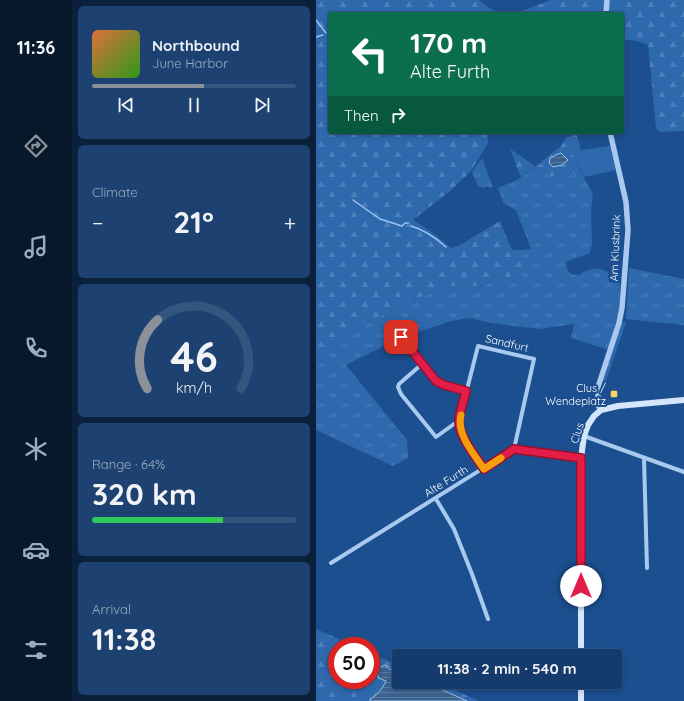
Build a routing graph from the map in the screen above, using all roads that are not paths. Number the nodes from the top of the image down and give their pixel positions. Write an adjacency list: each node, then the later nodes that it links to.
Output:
1 (607, 0): 2 (street)
2 (606, 12)
3 (610, 134): 8 (street, Am Klusbrink)
4 (401, 337): 5 (street)
5 (422, 364): 6 (street); 9 (street)
6 (466, 391): 9 (street, Sandfurt); 11 (street, Sandfurt)
7 (684, 400): 8 (main road)
8 (601, 410): 10 (main road, Clus)
9 (459, 421): 14 (street)
10 (584, 436): 12 (main road, Clus); 13 (street)
11 (514, 449): 12 (street); 14 (street, Alte Furth)
12 (581, 458): 20 (main road, Clus)
13 (644, 458): 15 (street); 18 (street)
14 (484, 469): 16 (street, Alte Furth)
15 (684, 472)
16 (436, 499): 17 (street, Alte Furth); 19 (street)
17 (331, 563)
18 (647, 568)
19 (488, 619)
20 (581, 649)
21 (581, 689): 22 (main road)
22 (581, 701)

